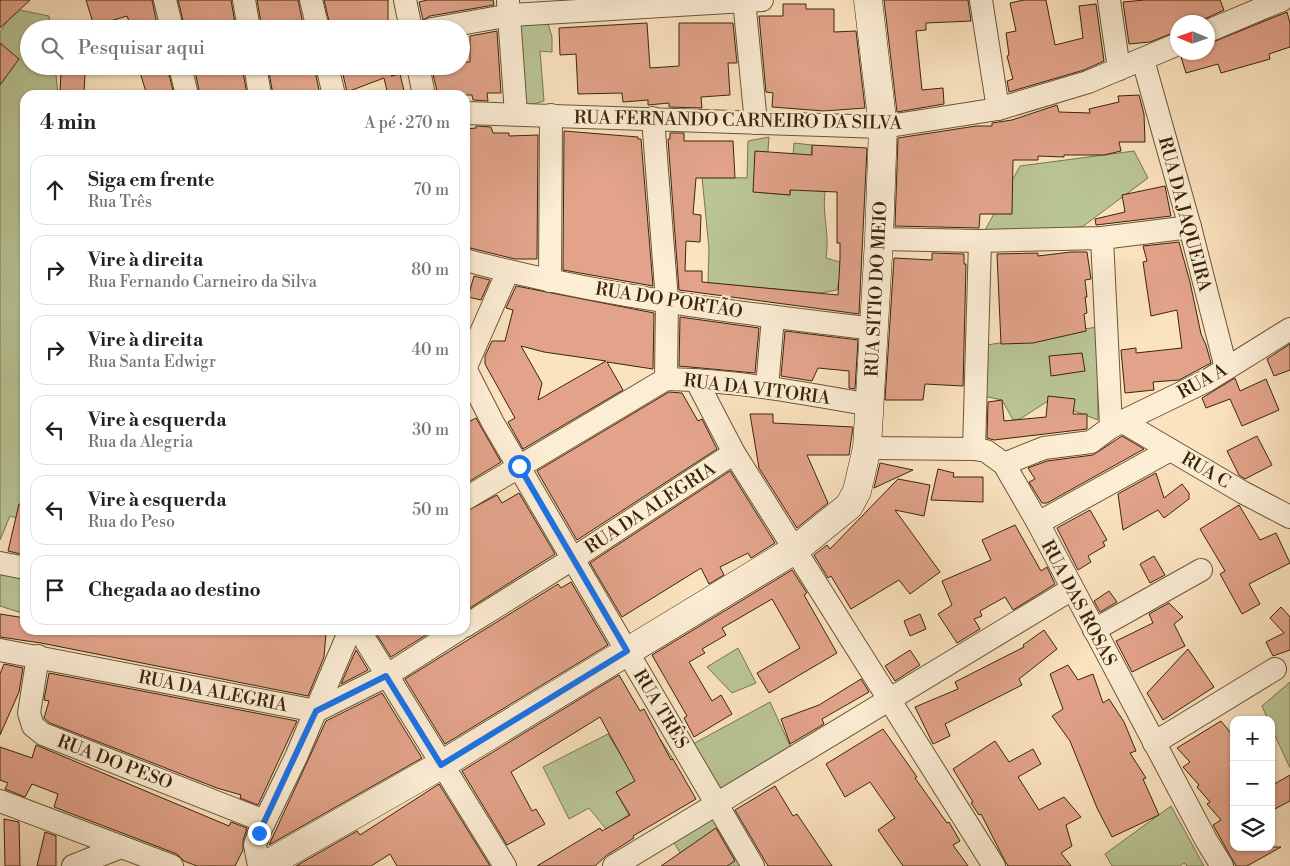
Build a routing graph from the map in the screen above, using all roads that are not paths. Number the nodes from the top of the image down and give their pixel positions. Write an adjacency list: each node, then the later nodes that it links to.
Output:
1 (165, 0): 13 (street)
2 (244, 0): 14 (street)
3 (311, 0): 15 (street)
4 (405, 0): 16 (street)
5 (868, 0): 36 (street, RUA SITIO DO MEIO)
6 (981, 0): 30 (street)
7 (1109, 0): 21 (street)
8 (1282, 0): 12 (street)
9 (750, 1): 10 (street); 35 (street)
10 (624, 3): 11 (street)
11 (510, 7): 17 (street); 32 (street)
12 (1240, 8): 18 (street)
13 (170, 20)
14 (247, 20)
15 (316, 20)
16 (409, 20)
17 (464, 20)
18 (1215, 26)
19 (1170, 48): 20 (street, RUA FERNANDO CARNEIRO DA SILVA)
20 (1143, 60): 21 (street, RUA FERNANDO CARNEIRO DA SILVA); 37 (street, RUA DA JAQUEIRA)
21 (1119, 69): 30 (street, RUA FERNANDO CARNEIRO DA SILVA)
22 (182, 75): 26 (street)
23 (257, 75): 27 (street)
24 (329, 75): 28 (street)
25 (420, 75): 29 (street)
26 (186, 90)
27 (259, 90)
28 (333, 90)
29 (423, 90)
30 (998, 109): 36 (street, RUA FERNANDO CARNEIRO DA SILVA)
31 (470, 113): 32 (street, RUA FERNANDO CARNEIRO DA SILVA)
32 (516, 114): 33 (street, RUA FERNANDO CARNEIRO DA SILVA)
33 (551, 115): 34 (street, RUA FERNANDO CARNEIRO DA SILVA); 43 (street)
34 (653, 118): 35 (street, RUA FERNANDO CARNEIRO DA SILVA); 44 (street)
35 (756, 123): 36 (street, RUA FERNANDO CARNEIRO DA SILVA)
36 (883, 127): 39 (street, RUA SITIO DO MEIO)
37 (1190, 227): 38 (street); 49 (street, RUA DA JAQUEIRA)
38 (1102, 238): 40 (street); 55 (street)
39 (880, 239): 40 (street); 46 (street, RUA SITIO DO MEIO)
40 (980, 241): 57 (street)
41 (470, 261): 42 (street, RUA DO PORTÃO)
42 (508, 271): 43 (street, RUA DO PORTÃO); 48 (street)
43 (550, 281): 44 (street, RUA DO PORTÃO)
44 (667, 300): 45 (street, RUA DO PORTÃO); 51 (street)
45 (773, 317): 46 (street, RUA DO PORTÃO); 53 (street)
46 (875, 329): 54 (street, RUA SITIO DO MEIO)
47 (1290, 329): 49 (street, RUA A)
48 (470, 358)
49 (1226, 368): 55 (street, RUA A)
50 (470, 379): 61 (street, RUA TRÊS)
51 (666, 379): 52 (street, RUA DA VITORIA); 61 (street, RUA DA VITORIA)
52 (696, 380): 53 (street, RUA DA VITORIA); 59 (street)
53 (767, 388): 54 (street, RUA DA VITORIA)
54 (871, 405): 56 (street, RUA SITIO DO MEIO)
55 (1117, 424): 58 (street, RUA C); 60 (street, RUA A)
56 (867, 448): 57 (street, RUA DAS ROSAS); 65 (street, RUA SITIO DO MEIO)
57 (974, 448): 60 (street, RUA DAS ROSAS)
58 (1170, 450): 63 (street, RUA C); 64 (street)
59 (734, 453): 65 (street); 66 (street, RUA DA ALEGRIA)
60 (1004, 464): 64 (street, RUA DAS ROSAS)
61 (519, 466): 62 (street, RUA DA VITORIA); 66 (street, RUA TRÊS)
62 (470, 496)
63 (1290, 517)
64 (1038, 523): 70 (street, RUA DAS ROSAS)
65 (796, 549): 77 (street); 81 (street)
66 (574, 558): 71 (street, RUA DA ALEGRIA); 77 (street, RUA TRÊS)
67 (0, 563): 68 (street)
68 (20, 567)
69 (1201, 570): 72 (street)
70 (1072, 589): 72 (street, RUA DAS ROSAS); 81 (street)
71 (470, 623)
72 (1094, 630): 83 (street, RUA DAS ROSAS)
73 (348, 635): 82 (street)
74 (362, 635): 80 (street)
75 (450, 635): 80 (street)
76 (0, 650): 78 (street, RUA DA ALEGRIA)
77 (627, 651): 84 (street); 86 (street, RUA TRÊS)
78 (38, 656): 82 (street, RUA DA ALEGRIA); 87 (street, RUA DO PESO)
79 (1276, 669): 83 (street)
80 (386, 676): 82 (street); 84 (street)
81 (890, 699): 86 (street); 96 (street)
82 (316, 711): 87 (street)
83 (1154, 744): 97 (street, RUA DAS ROSAS)
84 (441, 765): 92 (street); 93 (street)
85 (0, 801): 88 (street)
86 (718, 805): 94 (street); 95 (street, RUA TRÊS)
87 (264, 821): 91 (street)
88 (121, 847): 89 (street); 90 (street)
89 (73, 866)
90 (172, 866)
91 (259, 866)
92 (264, 866)
93 (505, 866)
94 (614, 866)
95 (753, 866)
96 (994, 866)
97 (1222, 866)

